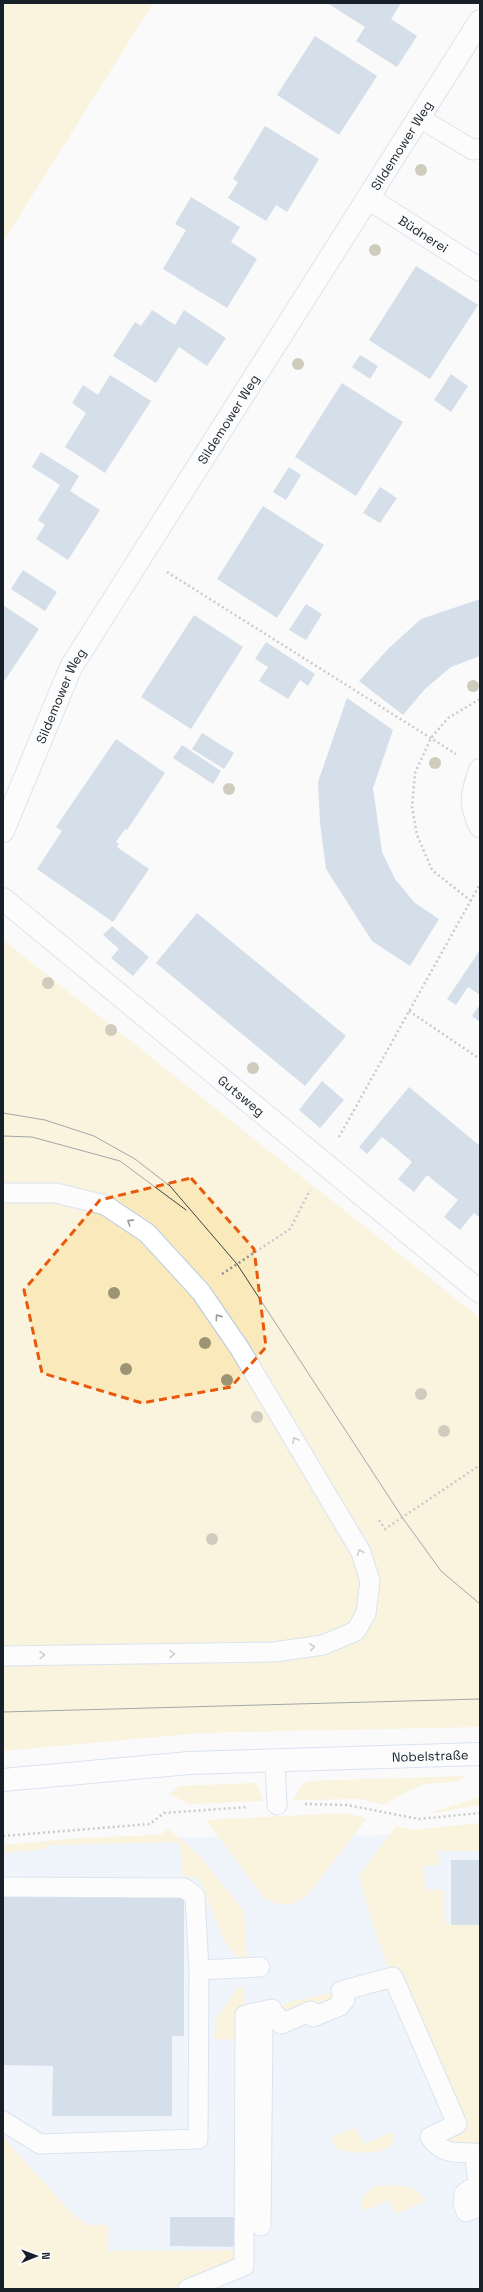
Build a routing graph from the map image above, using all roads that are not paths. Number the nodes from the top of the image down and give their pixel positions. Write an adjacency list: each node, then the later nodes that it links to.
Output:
1 (480, 21): 2 (street, Sildemower Weg)
2 (418, 117): 3 (lane); 4 (street, Sildemower Weg)
3 (480, 148)
4 (368, 198): 5 (street, Büdnerei); 8 (street, Sildemower Weg)
5 (480, 270)
6 (480, 770): 7 (street)
7 (480, 826)
8 (3, 831)
9 (3, 898): 11 (street, Gutsweg)
10 (3, 1193): 12 (lane, one-way to 10)
11 (480, 1292)
12 (3, 1656)
13 (480, 1754): 14 (street, Nobelstraße)
14 (275, 1760): 15 (street, Nobelstraße); 16 (lane)
15 (3, 1780)
16 (277, 1805)
17 (3, 1887): 19 (lane)
18 (260, 1967): 19 (lane)
19 (198, 1970): 21 (lane)
20 (263, 2026): 23 (lane)
21 (3, 2121)
22 (480, 2206): 24 (lane)
23 (261, 2226)
24 (188, 2289)

